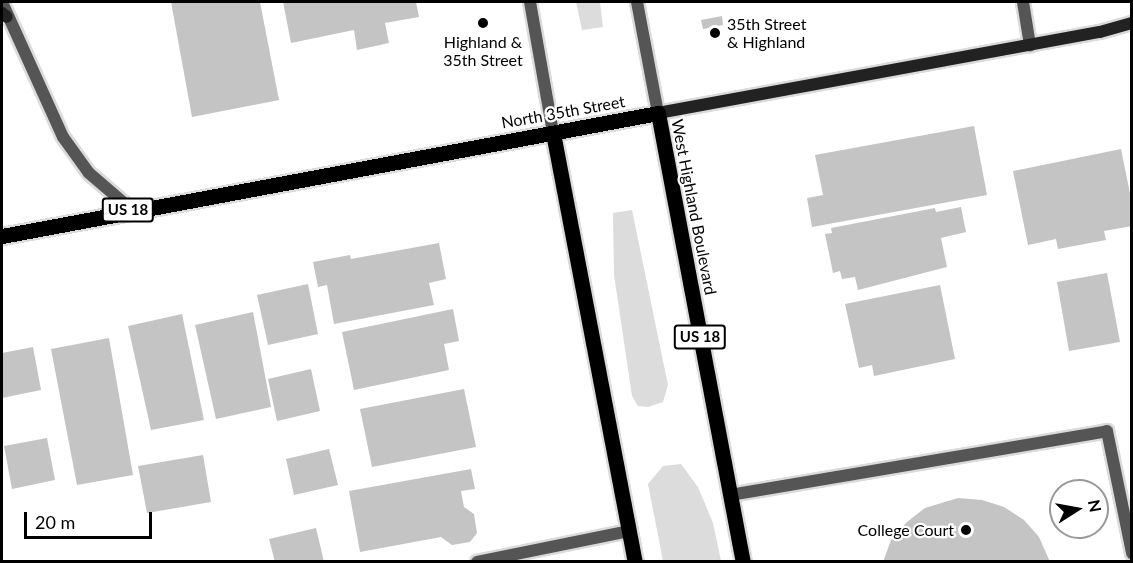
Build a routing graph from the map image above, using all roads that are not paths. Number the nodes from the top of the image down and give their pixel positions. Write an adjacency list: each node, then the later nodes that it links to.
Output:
1 (2, 2): 5 (street)
2 (530, 2): 9 (street)
3 (637, 2): 8 (street, West Highland Boulevard)
4 (1023, 2): 7 (street)
5 (4, 15): 10 (street)
6 (1131, 23): 7 (main road, North 35th Street)
7 (1030, 45): 8 (main road, North 35th Street)
8 (657, 113): 9 (main road, North 35th Street / US 18); 12 (main road, West Highland Boulevard / US 18)
9 (553, 133): 10 (main road, North 35th Street / US 18); 13 (main road)
10 (131, 209): 11 (main road, North 35th Street / US 18)
11 (2, 236)
12 (730, 495): 14 (street); 17 (main road, West Highland Boulevard / US 18)
13 (629, 531): 15 (street); 16 (main road)
14 (1131, 553)
15 (477, 561)
16 (635, 561)
17 (743, 561)

